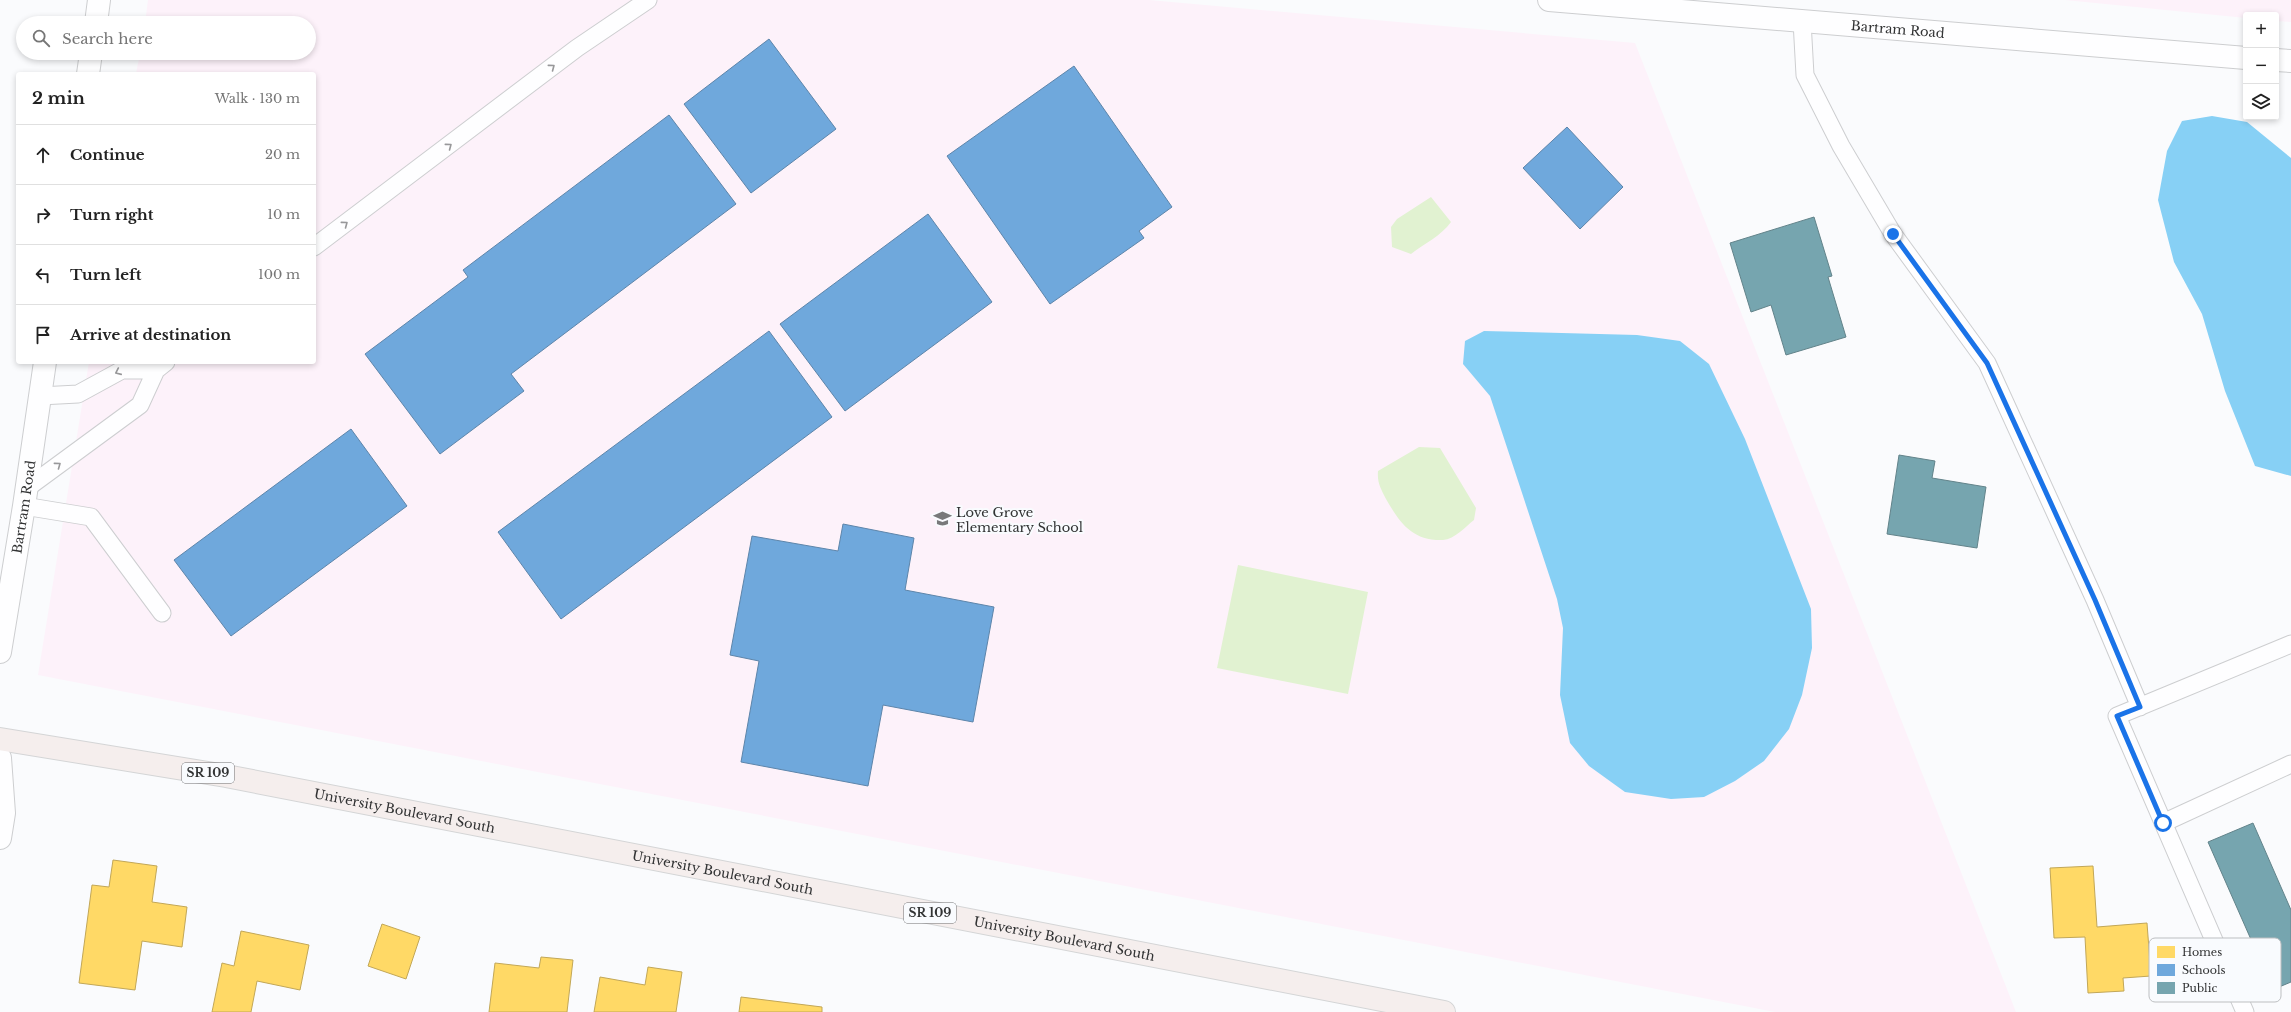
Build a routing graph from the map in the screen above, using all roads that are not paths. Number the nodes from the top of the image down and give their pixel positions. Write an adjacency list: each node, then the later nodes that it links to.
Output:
1 (99, 0): 4 (street)
2 (648, 0): 11 (lane, one-way to 2)
3 (1549, 0): 5 (street, Bartram Road)
4 (97, 16)
5 (1802, 21): 6 (street, Bartram Road); 19 (lane)
6 (2243, 58)
7 (90, 60): 10 (street)
8 (2279, 60): 9 (street)
9 (2291, 61)
10 (88, 72)
11 (316, 245)
12 (45, 364): 14 (street, Bartram Road)
13 (161, 366): 14 (lane, one-way to 14); 15 (lane, one-way to 13)
14 (40, 396): 15 (street, Bartram Road)
15 (26, 497): 16 (lane); 18 (street, Bartram Road)
16 (162, 612)
17 (2291, 644): 19 (lane)
18 (0, 652)
19 (2140, 707): 23 (lane)
20 (0, 739): 27 (main road, University Boulevard South / SR 109)
21 (0, 758): 24 (street)
22 (2291, 764): 23 (lane)
23 (2163, 823): 25 (lane)
24 (0, 838)
25 (2213, 938)
26 (2241, 1002): 28 (lane)
27 (1444, 1012)
28 (2245, 1012)

